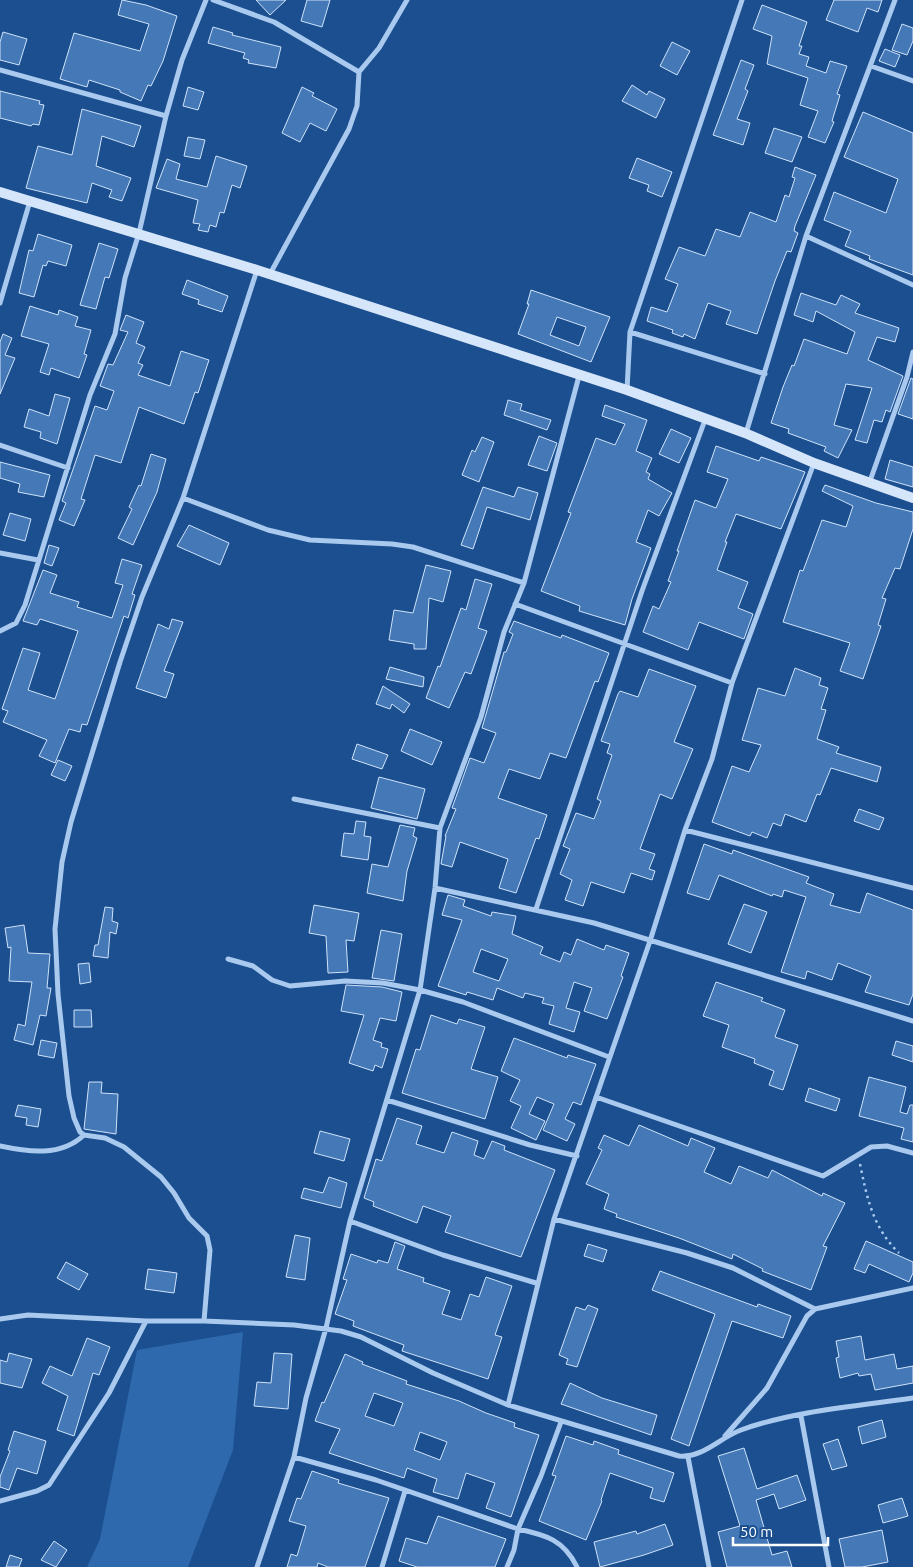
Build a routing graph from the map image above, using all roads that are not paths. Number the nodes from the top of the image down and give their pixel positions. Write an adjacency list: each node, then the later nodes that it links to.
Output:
1 (206, 0): 10 (street)
2 (213, 0): 8 (street)
3 (407, 0): 8 (street)
4 (742, 0): 19 (street)
5 (895, 0): 6 (street)
6 (872, 66): 9 (street); 14 (street)
7 (0, 70): 10 (street)
8 (359, 72): 16 (street)
9 (913, 81)
10 (166, 116): 13 (street)
11 (0, 192): 12 (street)
12 (30, 200): 13 (street); 18 (street)
13 (139, 234): 15 (street); 28 (street)
14 (806, 236): 17 (street); 21 (street)
15 (257, 270): 16 (street); 30 (street)
16 (270, 275): 22 (street)
17 (913, 286)
18 (0, 303)
19 (630, 332): 21 (street); 23 (street)
20 (913, 352): 29 (street)
21 (765, 374): 25 (street)
22 (579, 376): 23 (street); 34 (street)
23 (627, 390): 24 (street)
24 (705, 420): 25 (street); 37 (street)
25 (746, 433): 27 (street)
26 (0, 445): 28 (street)
27 (814, 463): 29 (street); 38 (street)
28 (68, 468): 33 (street)
29 (870, 481): 31 (street)
30 (183, 498): 34 (street); 52 (street)
31 (913, 498)
32 (0, 553): 33 (street)
33 (38, 560): 36 (street)
34 (524, 583): 35 (street)
35 (515, 604): 37 (street); 40 (street)
36 (0, 631)
37 (624, 643): 38 (street); 44 (street)
38 (732, 684): 41 (street)
39 (294, 799): 40 (street)
40 (440, 828): 42 (street)
41 (685, 830): 43 (street); 45 (street)
42 (435, 888): 44 (street); 47 (street)
43 (913, 888)
44 (536, 909): 45 (street)
45 (650, 941): 48 (street); 49 (street)
46 (228, 959): 47 (street)
47 (420, 990): 49 (street); 51 (street)
48 (913, 1022)
49 (610, 1057): 50 (street)
50 (596, 1097): 54 (street); 55 (street)
51 (387, 1100): 55 (street); 57 (street)
52 (84, 1135): 53 (street); 63 (street)
53 (0, 1146)
54 (913, 1153)
55 (576, 1156): 56 (street)
56 (554, 1219): 58 (street); 60 (street)
57 (350, 1222): 58 (street); 64 (street)
58 (536, 1283): 66 (street)
59 (913, 1288): 60 (street)
60 (815, 1309): 69 (street)
61 (0, 1319): 62 (street)
62 (146, 1321): 63 (street); 73 (street)
63 (204, 1321): 64 (street)
64 (326, 1328): 66 (street); 70 (street)
65 (913, 1398): 67 (street)
66 (508, 1405): 68 (street)
67 (801, 1416): 69 (street); 80 (street)
68 (561, 1422): 71 (street); 74 (street)
69 (723, 1438): 71 (street)
70 (294, 1456): 72 (street); 75 (street)
71 (688, 1457): 79 (street)
72 (406, 1490): 74 (street); 76 (street)
73 (0, 1501)
74 (518, 1529): 77 (street); 78 (street)
75 (257, 1567)
76 (382, 1567)
77 (507, 1567)
78 (578, 1567)
79 (709, 1567)
80 (829, 1567)

